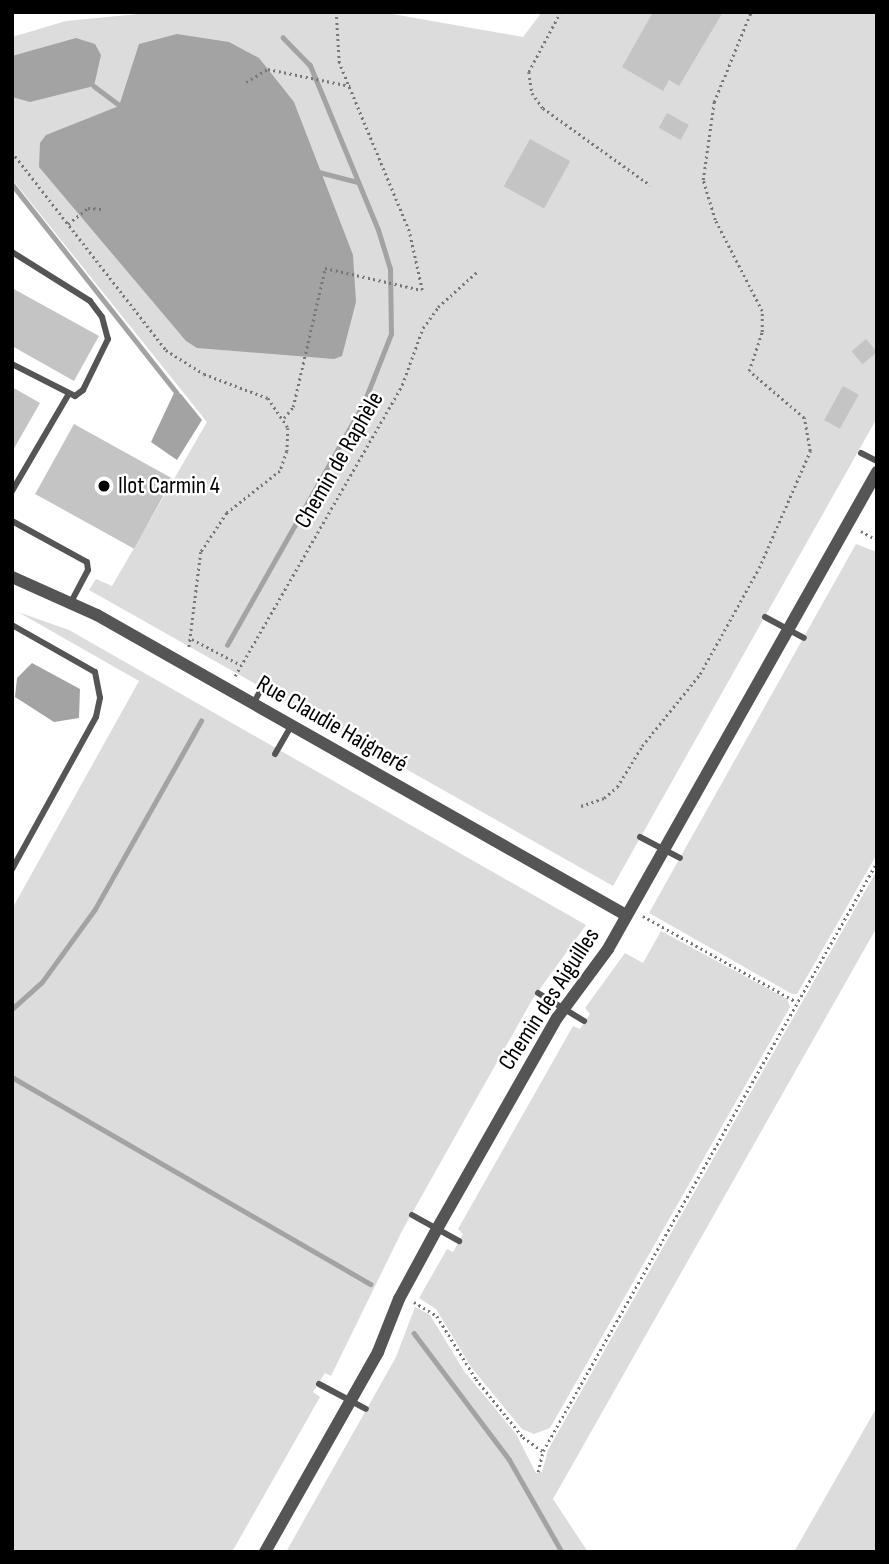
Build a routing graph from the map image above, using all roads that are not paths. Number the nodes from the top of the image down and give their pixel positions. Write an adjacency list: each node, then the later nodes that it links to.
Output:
1 (12, 252): 3 (lane)
2 (12, 364): 3 (lane)
3 (68, 396): 7 (lane)
4 (861, 453): 5 (lane)
5 (877, 461)
6 (877, 472): 13 (street, Chemin des Aiguilles)
7 (12, 491)
8 (12, 521): 10 (lane)
9 (12, 577): 10 (street, Rue Claudie Haigneré)
10 (71, 602): 16 (street, Rue Claudie Haigneré)
11 (765, 617): 13 (lane)
12 (12, 625): 22 (lane)
13 (788, 629): 14 (lane); 20 (street, Chemin des Aiguilles)
14 (804, 638)
15 (263, 686): 16 (lane)
16 (253, 704): 17 (street, Rue Claudie Haigneré)
17 (291, 726): 18 (lane); 23 (street, Rue Claudie Haigneré)
18 (275, 754)
19 (640, 837): 20 (lane)
20 (664, 849): 21 (lane); 23 (street, Chemin des Aiguilles)
21 (680, 858)
22 (12, 869)
23 (626, 915): 25 (street, Chemin des Aiguilles)
24 (538, 993): 25 (lane)
25 (563, 1009): 26 (lane); 28 (street, Chemin des Aiguilles)
26 (584, 1021)
27 (412, 1215): 28 (lane)
28 (437, 1229): 29 (lane); 31 (street, Chemin des Aiguilles)
29 (459, 1241)
30 (319, 1384): 31 (lane)
31 (350, 1401): 32 (lane); 33 (street, Chemin des Aiguilles)
32 (366, 1409)
33 (265, 1552)

